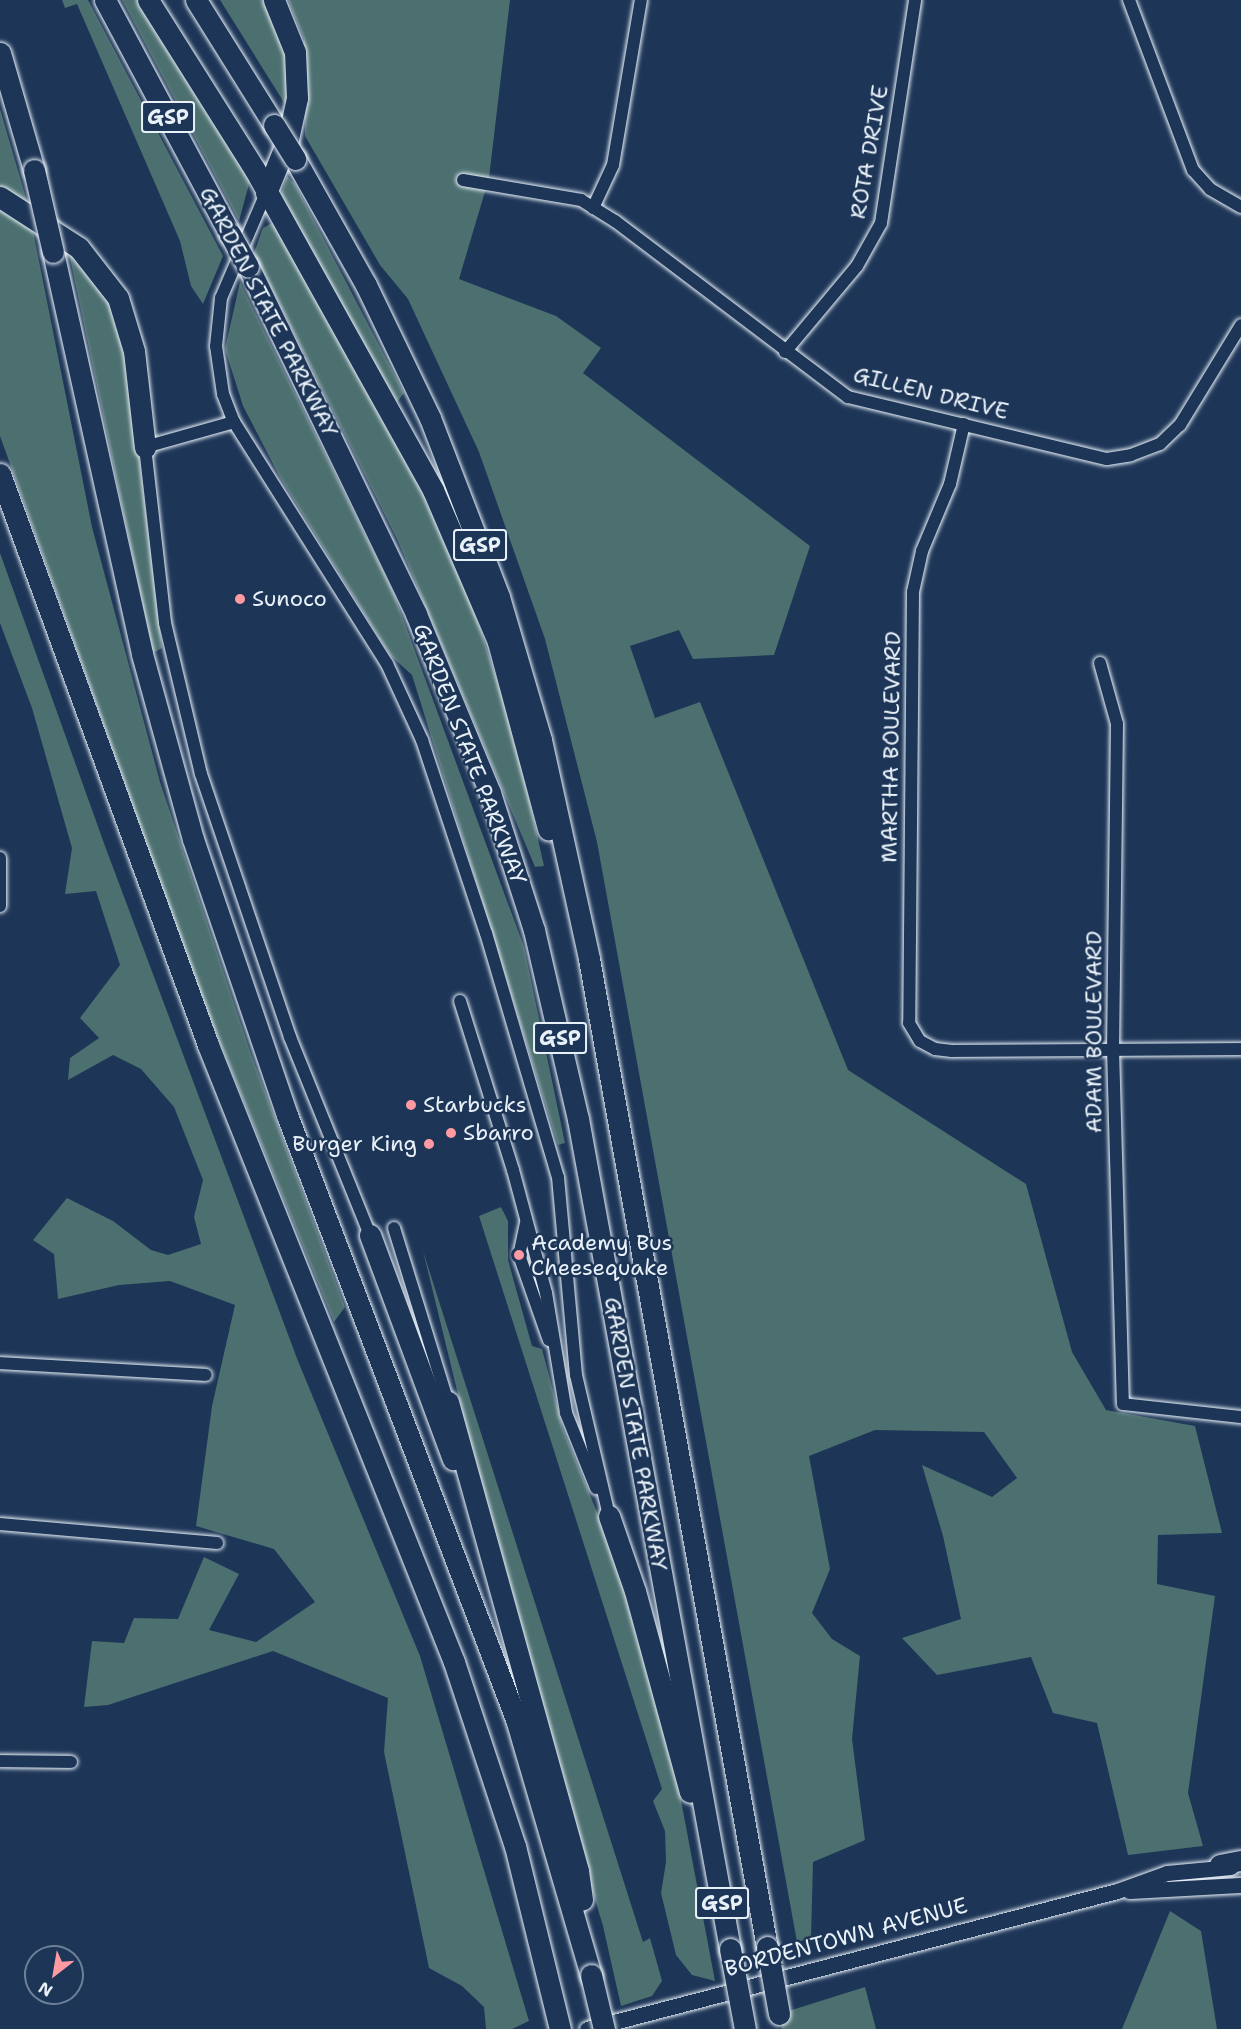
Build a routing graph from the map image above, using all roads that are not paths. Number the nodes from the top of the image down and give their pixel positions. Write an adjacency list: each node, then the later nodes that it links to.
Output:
1 (105, 0): 39 (highway, GARDEN STATE PARKWAY / GSP, bridge)
2 (148, 0): 10 (highway)
3 (196, 0): 23 (highway, GARDEN STATE PARKWAY / GSP, bridge)
4 (274, 0): 10 (highway)
5 (641, 0): 12 (street)
6 (915, 0): 15 (street, ROTA DRIVE)
7 (1129, 0): 13 (street)
8 (0, 53): 45 (highway, bridge)
9 (463, 180): 12 (street, GILLEN DRIVE)
10 (266, 193): 16 (street); 23 (highway)
11 (0, 197): 18 (highway)
12 (593, 207): 15 (street, GILLEN DRIVE)
13 (1241, 207)
14 (1241, 325): 17 (street, GILLEN DRIVE)
15 (785, 352): 17 (street, GILLEN DRIVE)
16 (234, 422): 18 (street); 33 (street)
17 (964, 424): 25 (street, MARTHA BOULEVARD)
18 (145, 447): 28 (street)
19 (0, 474): 47 (highway)
20 (1100, 663): 25 (street, ADAM BOULEVARD)
21 (1, 863): 22 (street)
22 (0, 906)
23 (589, 959): 46 (highway, GARDEN STATE PARKWAY / GSP, bridge)
24 (460, 1001): 33 (street)
25 (1113, 1049): 26 (street, MARTHA BOULEVARD); 32 (street, ADAM BOULEVARD)
26 (1241, 1049)
27 (394, 1228): 31 (street)
28 (370, 1235): 36 (highway)
29 (0, 1363): 30 (street)
30 (207, 1376)
31 (448, 1402): 36 (highway)
32 (1241, 1417)
33 (609, 1516): 39 (highway)
34 (0, 1524): 35 (street)
35 (217, 1543)
36 (494, 1569): 45 (highway)
37 (0, 1761): 38 (street)
38 (71, 1762)
39 (714, 1858): 50 (highway, GARDEN STATE PARKWAY / GSP, bridge)
40 (1241, 1861): 41 (highway)
41 (1220, 1865): 42 (street, BORDENTOWN AVENUE); 44 (street, BORDENTOWN AVENUE)
42 (1241, 1869)
43 (1241, 1885): 44 (street, BORDENTOWN AVENUE)
44 (1117, 1891): 48 (street, BORDENTOWN AVENUE)
45 (591, 1975): 49 (highway, bridge)
46 (780, 2022)
47 (560, 2029)
48 (586, 2029)
49 (604, 2029)
50 (745, 2029)

